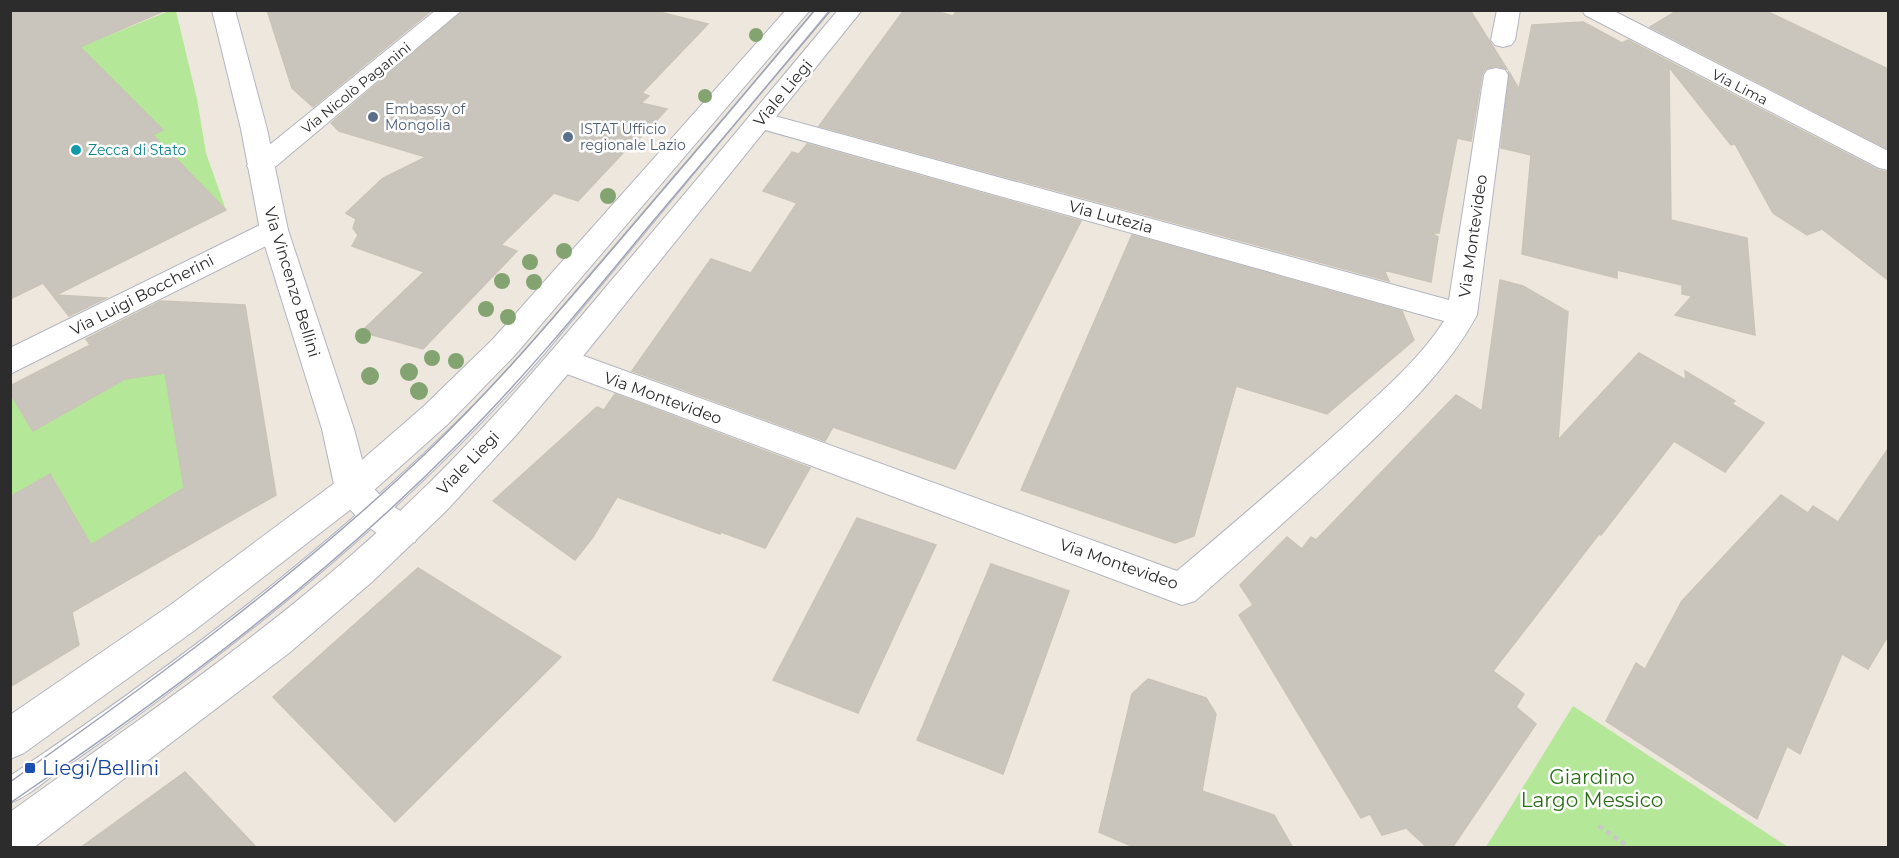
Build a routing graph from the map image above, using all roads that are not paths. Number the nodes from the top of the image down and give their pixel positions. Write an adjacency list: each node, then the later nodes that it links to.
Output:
1 (223, 10): 12 (street, Via Vincenzo Bellini)
2 (451, 10): 12 (street, Via Nicolò Paganini)
3 (799, 10): 17 (street, Viale Liegi)
4 (823, 10): 17 (lane, Viale Liegi)
5 (851, 10): 10 (street, Viale Liegi)
6 (1509, 10): 8 (street)
7 (1593, 10): 11 (street, Via Lima)
8 (1503, 40)
9 (1496, 75): 14 (street, Via Montevideo)
10 (760, 120): 14 (street, Via Lutezia); 15 (street, Viale Liegi)
11 (1888, 162)
12 (260, 166): 13 (street, Via Vincenzo Bellini)
13 (274, 230): 16 (street, Via Luigi Boccherini); 17 (street, Via Vincenzo Bellini)
14 (1462, 315): 15 (street, Via Montevideo)
15 (562, 360): 18 (street, Viale Liegi)
16 (10, 362)
17 (363, 500): 18 (street); 19 (street, Viale Liegi); 20 (lane, Viale Liegi)
18 (402, 531): 21 (street, Viale Liegi)
19 (10, 739)
20 (10, 792)
21 (10, 838)

